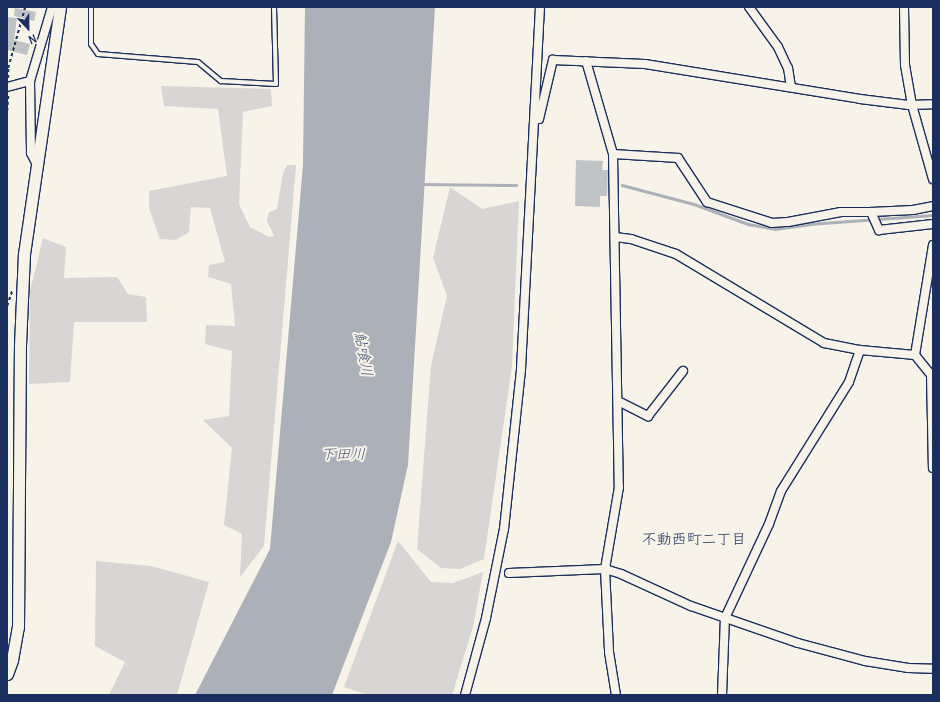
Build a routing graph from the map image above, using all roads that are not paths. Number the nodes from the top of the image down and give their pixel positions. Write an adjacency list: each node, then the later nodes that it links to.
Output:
1 (52, 7): 9 (street)
2 (60, 7): 16 (street)
3 (91, 7): 4 (lane)
4 (274, 7)
5 (540, 7): 14 (street)
6 (749, 7): 10 (street)
7 (904, 7): 13 (street)
8 (586, 62): 10 (street); 14 (street); 15 (street)
9 (30, 81): 11 (street); 16 (street)
10 (791, 87): 13 (street)
11 (8, 88)
12 (933, 104): 13 (street)
13 (912, 105): 17 (street)
14 (535, 137): 34 (street)
15 (613, 154): 19 (street); 21 (street)
16 (38, 167): 33 (street)
17 (933, 179)
18 (933, 206): 19 (street)
19 (872, 213): 20 (street)
20 (933, 224)
21 (615, 237): 23 (street); 27 (street)
22 (933, 245): 24 (street)
23 (860, 350): 24 (street); 31 (street)
24 (915, 355): 26 (street)
25 (683, 371): 27 (street)
26 (932, 375): 28 (street)
27 (618, 401): 29 (street)
28 (933, 468)
29 (604, 569): 30 (street); 31 (street); 35 (street)
30 (509, 573)
31 (725, 618): 32 (street); 36 (street)
32 (933, 669)
33 (7, 674)
34 (465, 695)
35 (616, 695)
36 (722, 695)

